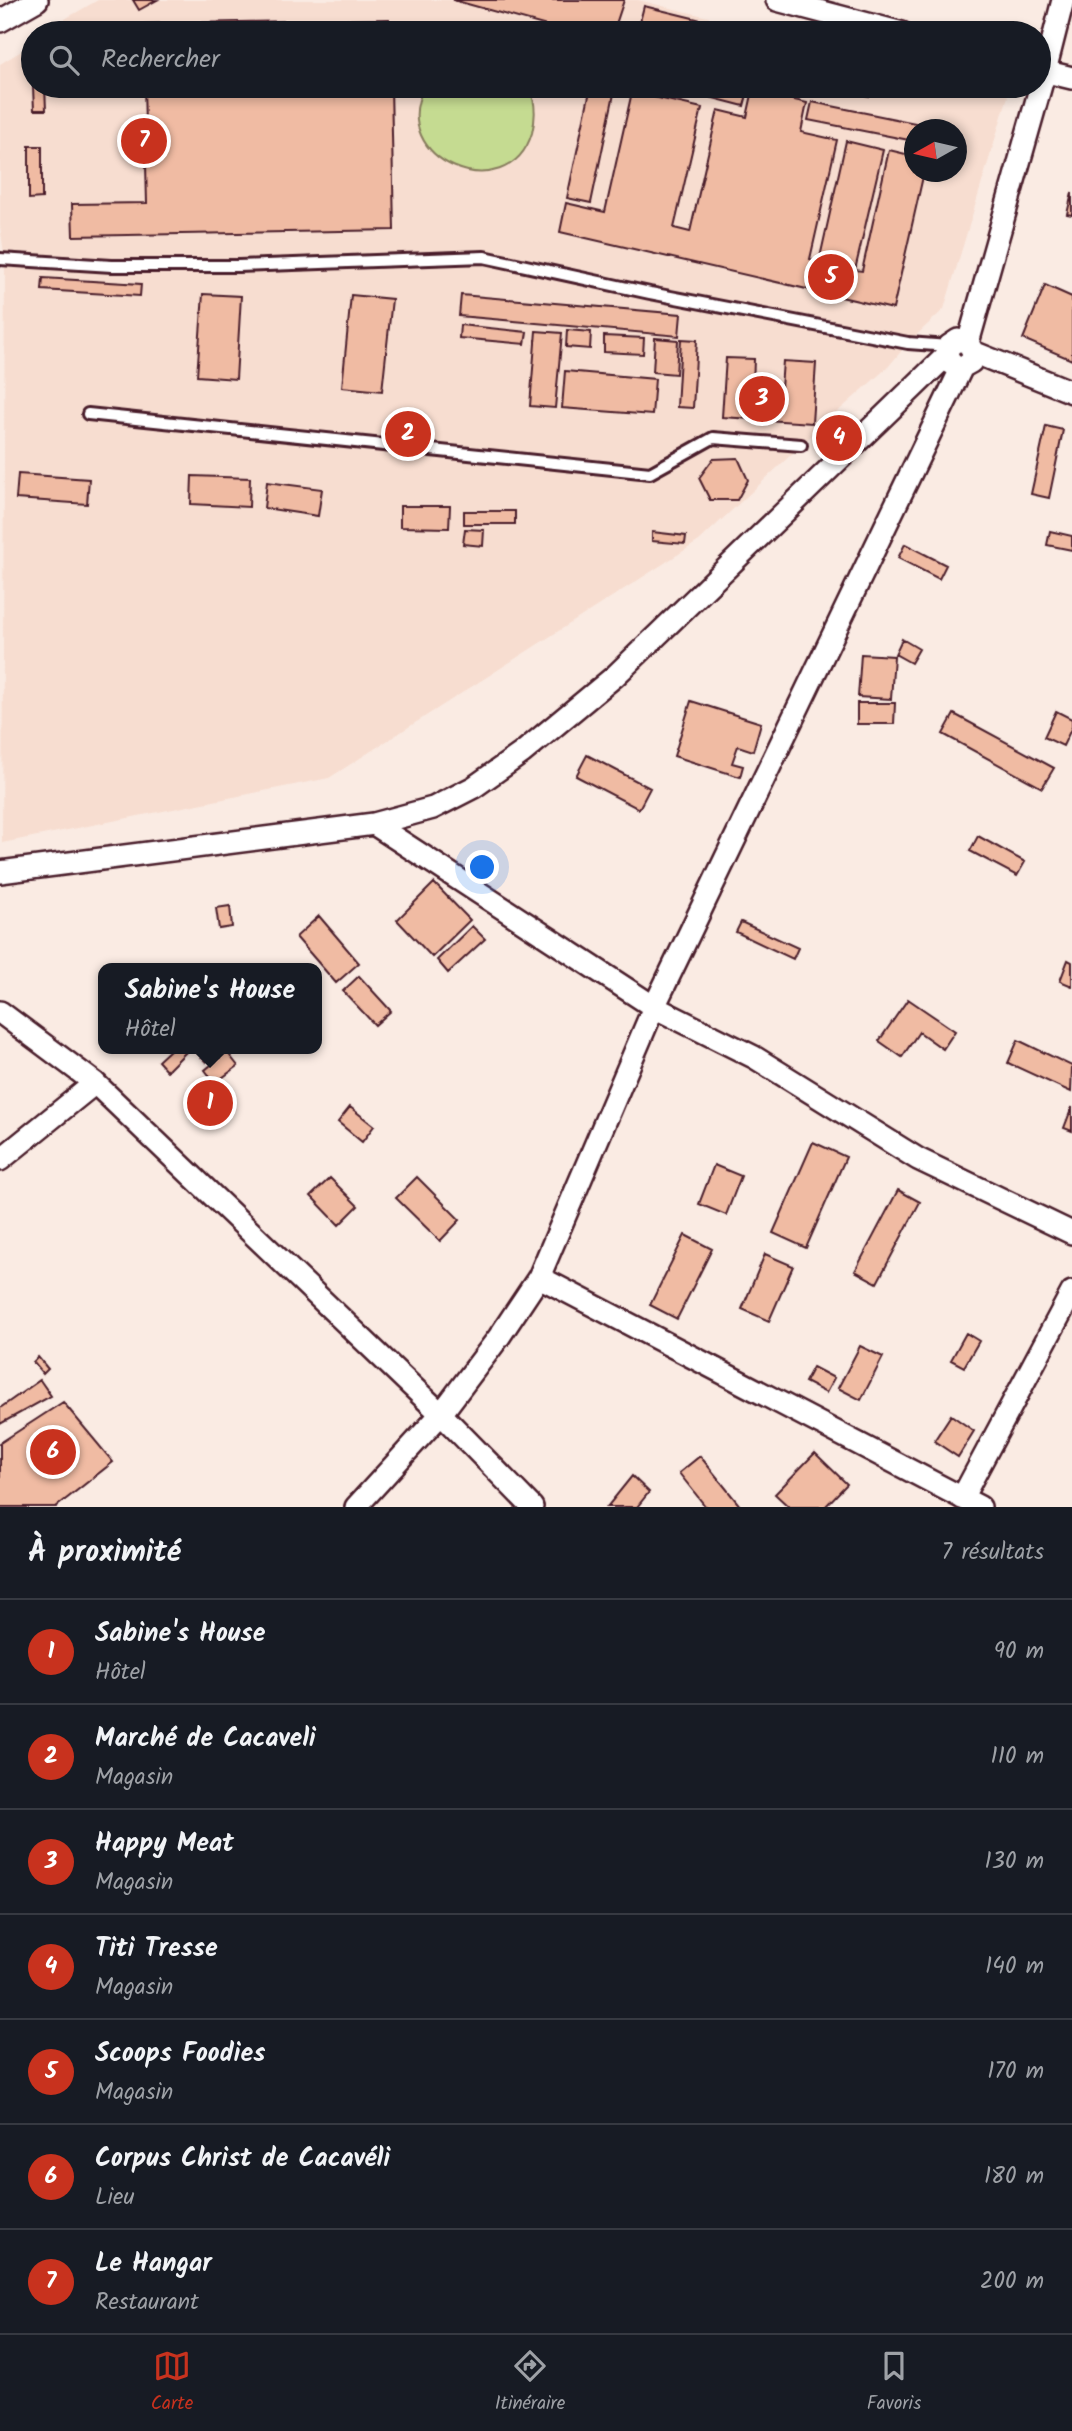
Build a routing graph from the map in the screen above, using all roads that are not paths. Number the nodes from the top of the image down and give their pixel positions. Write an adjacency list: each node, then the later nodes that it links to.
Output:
1 (37, 0): 4 (street)
2 (777, 0): 5 (street)
3 (1063, 0): 6 (street)
4 (0, 21)
5 (857, 21)
6 (1051, 40)
7 (1051, 72): 8 (street)
8 (1072, 78)
9 (1034, 98): 11 (street)
10 (0, 259): 11 (lane)
11 (960, 352): 12 (street); 15 (street); 17 (street)
12 (1072, 392)
13 (88, 414): 14 (lane)
14 (800, 445)
15 (374, 824): 16 (street); 17 (street)
16 (0, 872)
17 (654, 1007): 21 (street); 22 (street)
18 (0, 1012): 19 (street)
19 (95, 1083): 20 (street); 24 (street)
20 (0, 1160)
21 (1072, 1233)
22 (539, 1277): 24 (street); 25 (street)
23 (1072, 1292): 25 (street)
24 (440, 1414): 26 (street); 27 (street)
25 (971, 1502)
26 (356, 1507)
27 (532, 1507)

